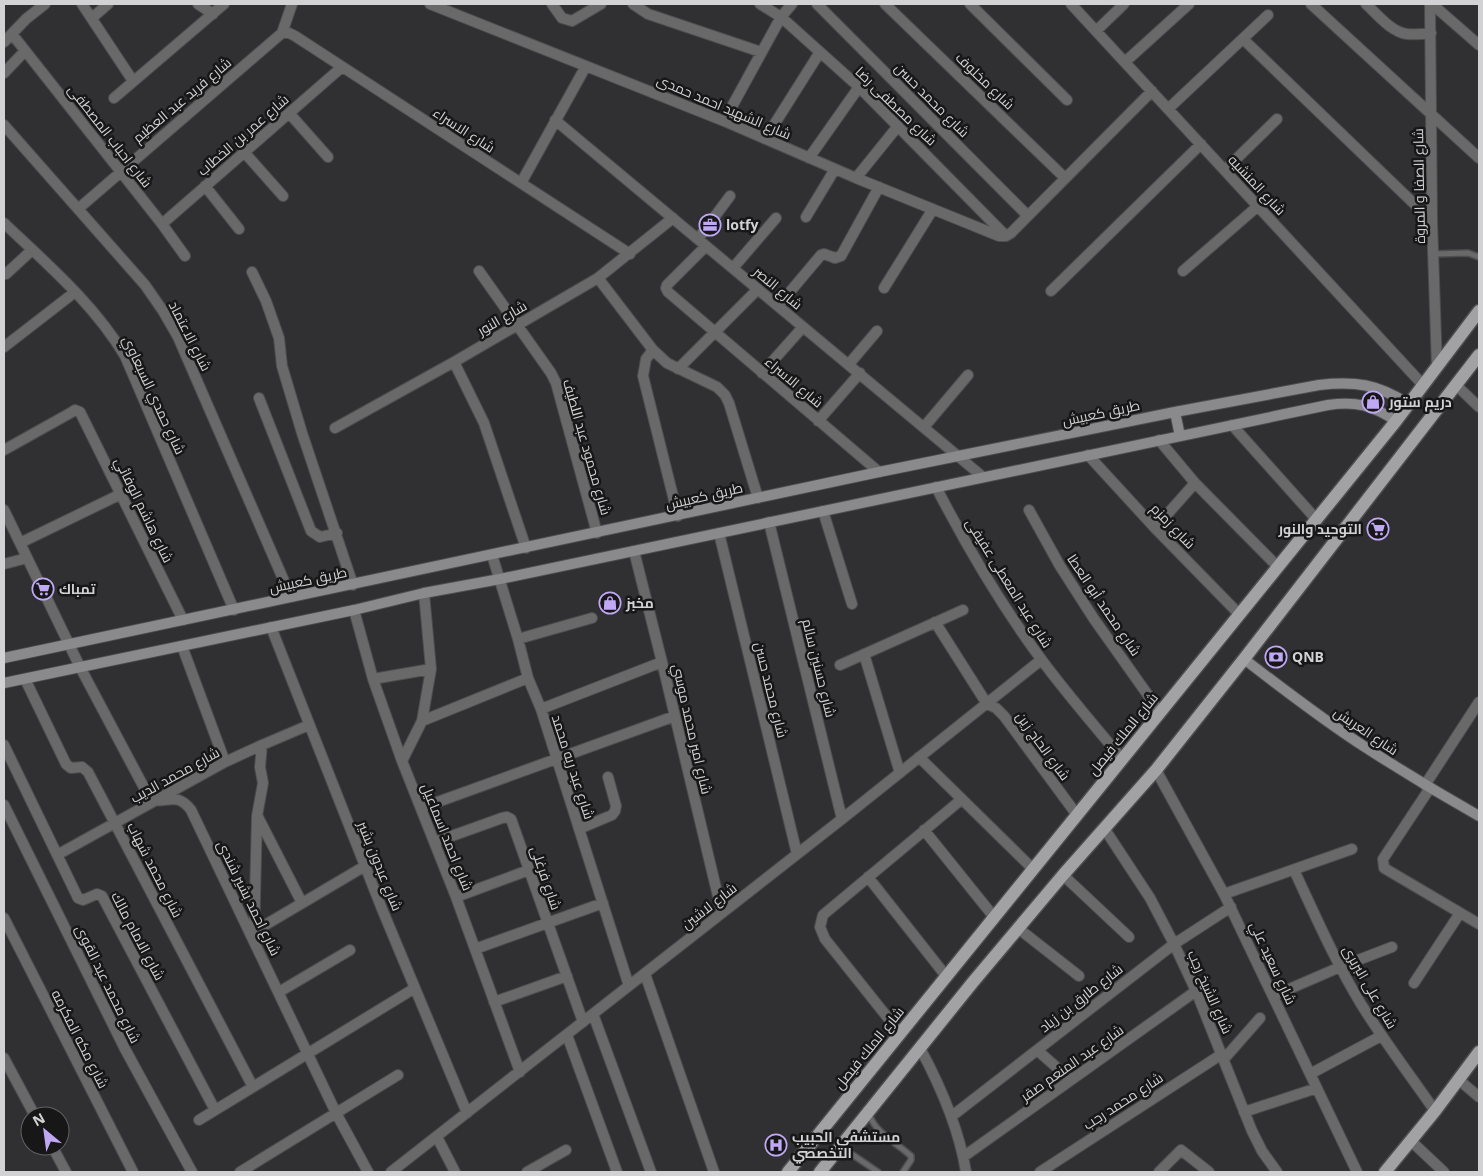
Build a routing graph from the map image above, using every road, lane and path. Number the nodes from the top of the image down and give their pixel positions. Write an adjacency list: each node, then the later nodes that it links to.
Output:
1 (45, 4): 29 (street)
2 (82, 4): 25 (street)
3 (108, 4): 25 (street)
4 (198, 4): 22 (street)
5 (224, 4): 22 (street)
6 (292, 4): 27 (street)
7 (430, 4): 37 (street, شارع الشهيد احمد حمدى)
8 (552, 4): 9 (street)
9 (601, 4)
10 (632, 4): 34 (street)
11 (760, 4): 24 (street, شارع مصطفى رضا)
12 (792, 4): 24 (street)
13 (817, 4): 72 (street, شارع محمد حسن)
14 (885, 4): 63 (street, شارع مخلوف)
15 (970, 4): 44 (street)
16 (1124, 4): 26 (street)
17 (1190, 4): 36 (street)
18 (1311, 4): 47 (street)
19 (1366, 4): 28 (street)
20 (1431, 4): 28 (street, شارع الصفا و المروة); 32 (street)
21 (1076, 6): 26 (street, شارع المنشيه)
22 (213, 14): 40 (street)
23 (1268, 15): 30 (street)
24 (781, 17): 34 (street); 35 (street, شارع مصطفى رضا)
25 (92, 18): 40 (street)
26 (1096, 31): 36 (street, شارع المنشيه)
27 (282, 33): 38 (street, شارع الاسراء); 61 (street, شارع فريد عبد العظيم)
28 (1431, 33): 47 (street, شارع الصفا و المروة)
29 (12, 34): 31 (street); 33 (street, شارع احباب المصطفى)
30 (1243, 39): 45 (street); 76 (street)
31 (4, 42)
32 (1479, 45)
33 (25, 50): 39 (street); 61 (street, شارع احباب المصطفى)
34 (761, 52): 50 (street)
35 (820, 52): 41 (street, شارع مصطفى رضا); 53 (street)
36 (1125, 62): 42 (street, شارع المنشيه)
37 (586, 66): 49 (street); 50 (street, شارع الشهيد احمد حمدى)
38 (342, 67): 46 (street, شارع عمر بن الخطاب); 64 (street, شارع الاسراء)
39 (4, 72)
40 (133, 81): 43 (street)
41 (859, 87): 52 (street, شارع مصطفى رضا); 57 (street)
42 (1152, 92): 45 (street, شارع المنشيه); 63 (street)
43 (114, 98)
44 (1067, 100)
45 (1168, 109): 54 (street, شارع المنشيه)
46 (289, 113): 55 (street, شارع عمر بن الخطاب); 56 (street)
47 (1432, 115): 58 (street); 76 (street, شارع الصفا و المروة)
48 (1277, 119): 60 (street)
49 (556, 120): 64 (street); 74 (street, شارع النصر)
50 (724, 121): 53 (street, شارع الشهيد احمد حمدى)
51 (4, 125): 70 (street, شارع الاعتماد)
52 (898, 126): 62 (street); 80 (street, شارع مصطفى رضا)
53 (765, 139): 57 (street, شارع الشهيد احمد حمدى)
54 (1200, 144): 60 (street, شارع المنشيه); 96 (street)
55 (244, 152): 65 (street, شارع عمر بن الخطاب); 67 (street)
56 (328, 157)
57 (809, 158): 59 (street, شارع الشهيد احمد حمدى)
58 (1479, 158)
59 (835, 169): 62 (street, شارع الشهيد احمد حمدى); 73 (street)
60 (1225, 170): 69 (street, شارع المنشيه)
61 (120, 171): 70 (street, شارع فريد عبد العظيم); 78 (street, شارع احباب المصطفى)
62 (856, 178): 66 (street, شارع الشهيد احمد حمدى)
63 (1064, 178): 72 (street)
64 (520, 183): 84 (street, شارع الاسراء)
65 (205, 186): 78 (street, شارع عمر بن الخطاب); 79 (street)
66 (879, 187): 71 (street, شارع الشهيد احمد حمدى); 98 (street)
67 (283, 196)
68 (730, 196): 81 (street)
69 (1258, 206): 90 (street); 115 (street, شارع المنشيه)
70 (78, 209): 156 (street, شارع الاعتماد)
71 (933, 209): 80 (street, شارع الشهيد احمد حمدى); 94 (street)
72 (1028, 216): 80 (street)
73 (806, 217)
74 (674, 218): 81 (street, شارع النصر); 84 (street, شارع النور)
75 (776, 218): 88 (street)
76 (1432, 221): 85 (street, شارع الصفا و المروة)
77 (4, 223): 83 (street, شارع حمدي السبعاوي)
78 (162, 224): 86 (street, شارع احباب المصطفى)
79 (239, 229)
80 (1006, 236)
81 (698, 239): 82 (street, شارع النصر)
82 (706, 246): 88 (street, شارع النصر); 103 (street, شارع الاسراء)
83 (32, 250): 92 (street); 97 (street, شارع حمدي السبعاوي)
84 (630, 254): 93 (street, شارع النور)
85 (1433, 254): 87 (lane); 109 (street, شارع الصفا و المروة)
86 (185, 256)
87 (1479, 257)
88 (733, 268): 95 (street, شارع النصر)
89 (479, 271): 100 (street, شارع محمود عبد اللطيف)
90 (1183, 271)
91 (252, 272): 143 (street)
92 (6, 274)
93 (598, 278): 100 (street, شارع النور); 105 (street)
94 (884, 288)
95 (758, 289): 98 (street, شارع النصر); 103 (street)
96 (1051, 291)
97 (75, 292): 104 (street); 158 (street, شارع حمدي السبعاوي)
98 (778, 306): 101 (street, شارع النصر)
99 (1479, 311): 109 (main road, شارع الملك فيصل)
100 (517, 325): 107 (street, شارع النور); 144 (street, شارع محمود عبد اللطيف)
101 (804, 327): 108 (street, شارع النصر); 111 (street)
102 (877, 331): 108 (street)
103 (714, 332): 110 (street); 111 (street, شارع الاسراء)
104 (4, 347)
105 (653, 350): 110 (street); 139 (street)
106 (1479, 355): 114 (main road)
107 (454, 362): 124 (street, شارع النور); 147 (street)
108 (849, 364): 112 (street, شارع النصر)
109 (1437, 367): 115 (main road, شارع الملك فيصل)
110 (678, 369): 135 (street)
111 (762, 373): 120 (street, شارع الاسراء)
112 (860, 373): 120 (street); 123 (street, شارع النصر)
113 (968, 375): 123 (street)
114 (1456, 384): 118 (street); 172 (main road)
115 (1423, 385): 117 (main road, شارع الملك فيصل)
116 (259, 398): 143 (street)
117 (1408, 404): 119 (street, طريق كعبيش); 121 (main road, شارع الملك فيصل)
118 (1479, 406)
119 (1175, 412): 125 (street); 129 (street, طريق كعبيش)
120 (818, 420): 130 (street, شارع الاسراء)
121 (1396, 421): 122 (street); 140 (main road, شارع الملك فيصل)
122 (1232, 425): 125 (street); 140 (street)
123 (924, 427): 129 (street, شارع النصر)
124 (334, 428)
125 (1180, 436): 126 (street)
126 (1159, 440): 128 (street); 132 (street)
127 (4, 450): 134 (street, شارع هاشم الوفائي)
128 (1088, 455): 131 (street); 142 (street, شارع زمزم)
129 (960, 457): 130 (street, طريق كعبيش); 131 (street, شارع النصر)
130 (879, 472): 135 (street, طريق كعبيش)
131 (983, 477): 133 (street)
132 (1195, 483): 142 (street); 152 (street)
133 (936, 487): 138 (street); 171 (street, شارع عبد المعطى عفيفى)
134 (121, 494): 146 (street); 163 (street, شارع هاشم الوفائي)
135 (758, 498): 139 (street, طريق كعبيش)
136 (4, 510): 146 (street)
137 (1029, 510): 184 (street, شارع محمد أبو العطا)
138 (823, 511): 141 (street); 157 (street)
139 (678, 516): 144 (street, طريق كعبيش)
140 (1316, 519): 152 (main road, شارع الملك فيصل)
141 (770, 522): 145 (street); 206 (street, شارع حسنين سالم)
142 (1154, 528): 161 (street, شارع زمزم)
143 (337, 533): 154 (street)
144 (597, 533): 147 (street, طريق كعبيش)
145 (719, 533): 148 (street); 213 (street, شارع محمد حسن)
146 (20, 543): 150 (street)
147 (526, 548): 149 (street, طريق كعبيش)
148 (634, 551): 153 (street); 173 (street, شارع امير محمد موسي)
149 (492, 556): 153 (street, شارع عبد ريه محمد); 154 (street, طريق كعبيش)
150 (27, 558): 151 (street); 167 (street)
151 (4, 564)
152 (1278, 566): 161 (main road, شارع الملك فيصل)
153 (500, 579): 155 (street); 166 (street, شارع عبد ريه محمد)
154 (353, 585): 156 (street, طريق كعبيش)
155 (424, 593): 159 (street); 176 (street)
156 (291, 598): 158 (street, طريق كعبيش)
157 (852, 604)
158 (234, 610): 163 (street, طريق كعبيش)
159 (354, 610): 165 (street); 179 (street, شارع احمد اسماعيل)
160 (963, 610): 164 (street)
161 (1239, 614): 184 (main road, شارع الملك فيصل)
162 (592, 618): 166 (street)
163 (183, 620): 167 (street, طريق كعبيش)
164 (935, 622): 169 (street); 182 (street, شارع الحاج زين)
165 (271, 627): 168 (street); 187 (street, شارع عبدون بشير)
166 (518, 639): 177 (street, شارع عبد ريه محمد)
167 (69, 644): 170 (street, طريق كعبيش); 175 (street)
168 (182, 646): 175 (street); 194 (street)
169 (864, 654): 174 (street); 196 (street)
170 (4, 658)
171 (1042, 660): 182 (street, شارع لاشين); 192 (street, شارع عبد المعطى عفيفى)
172 (1244, 660): 195 (main road); 198 (street, شارع العريش)
173 (662, 662): 183 (street); 185 (street, شارع امير محمد موسي)
174 (840, 665)
175 (80, 667): 178 (street); 200 (street)
176 (431, 669): 179 (street); 186 (street)
177 (528, 678): 183 (street, شارع عبد ريه محمد); 186 (street)
178 (25, 679): 180 (street); 207 (street, شارع محمد شهاب)
179 (374, 679): 193 (street, شارع احمد اسماعيل)
180 (4, 683)
181 (1479, 702): 198 (street)
182 (987, 704): 190 (street, شارع لاشين); 203 (street, شارع الحاج زين)
183 (541, 709): 191 (street, شارع عبد ريه محمد)
184 (1160, 712): 192 (main road, شارع الملك فيصل)
185 (675, 716): 191 (street); 226 (street, شارع امير محمد موسي)
186 (422, 721): 193 (street)
187 (309, 725): 189 (street, شارع محمد الديب); 215 (street, شارع عبدون بشير)
188 (4, 745): 214 (street, شارع الامام مالك)
189 (262, 745): 194 (street, شارع محمد الديب); 204 (street)
190 (919, 757): 196 (street, شارع لاشين); 199 (street)
191 (556, 759): 202 (street); 209 (street, شارع عبد ريه محمد)
192 (1122, 759): 203 (main road, شارع الملك فيصل)
193 (402, 761): 202 (street, شارع احمد اسماعيل)
194 (225, 762): 200 (street, شارع محمد الديب)
195 (1156, 770): 208 (main road); 221 (street, شارع سعيد علي)
196 (900, 773): 206 (street, شارع لاشين)
197 (608, 777): 209 (street)
198 (1427, 786): 205 (street, شارع العريش); 227 (street)
199 (962, 799): 210 (street); 216 (street)
200 (158, 800): 207 (street, شارع محمد الديب); 233 (street, شارع احمد بشير شندى)
201 (4, 805): 289 (street, شارع محمد عبد القوى)
202 (421, 808): 211 (street, شارع احمد اسماعيل)
203 (1077, 815): 216 (main road, شارع الملك فيصل)
204 (257, 816): 223 (street); 233 (street)
205 (1479, 816)
206 (842, 820): 213 (street, شارع لاشين)
207 (116, 824): 214 (street, شارع محمد الديب); 268 (street, شارع محمد شهاب)
208 (1104, 828): 220 (main road); 235 (street, شارع الشيخ رجب)
209 (579, 829): 224 (street, شارع عبد ريه محمد)
210 (924, 830): 219 (street); 228 (street)
211 (434, 842): 217 (street, شارع فرغلى); 222 (street, شارع احمد اسماعيل)
212 (1352, 849): 218 (street)
213 (797, 854): 226 (street, شارع لاشين)
214 (57, 855): 272 (street, شارع الامام مالك)
215 (365, 866): 223 (street); 246 (street, شارع عبدون بشير)
216 (1033, 869): 228 (main road, شارع الملك فيصل)
217 (529, 870): 222 (street); 230 (street, شارع فرغلى)
218 (1294, 870): 221 (street); 239 (street, شارع على البربرى)
219 (868, 876): 242 (street); 254 (street)
220 (1063, 876): 232 (main road); 234 (street)
221 (1224, 894): 225 (street, شارع سعيد علي)
222 (456, 897): 237 (street, شارع احمد اسماعيل)
223 (302, 903): 233 (street)
224 (603, 904): 230 (street); 245 (street, شارع عبد ريه محمد)
225 (1231, 907): 235 (street, شارع طارق بن زياد); 249 (street, شارع سعيد علي)
226 (722, 913): 240 (street, شارع لاشين)
227 (1460, 913): 231 (street); 244 (street)
228 (994, 917): 242 (main road, شارع الملك فيصل)
229 (4, 918): 288 (street, شارع مكه المكرمه)
230 (547, 924): 237 (street); 241 (street, شارع فرغلى)
231 (1479, 924)
232 (1019, 928): 243 (street); 257 (main road)
233 (255, 935): 247 (street, شارع احمد بشير شندى)
234 (1129, 937)
235 (1174, 944): 248 (street, شارع الشيخ رجب); 258 (street, شارع طارق بن زياد)
236 (1392, 947): 239 (street)
237 (475, 949): 250 (street, شارع احمد اسماعيل)
238 (350, 950): 247 (street)
239 (1340, 967): 249 (street); 256 (street, شارع على البربرى)
240 (645, 974): 245 (street, شارع لاشين); 297 (street)
241 (567, 976): 250 (street); 253 (street, شارع فرغلى)
242 (946, 976): 254 (main road, شارع الملك فيصل)
243 (1079, 976)
244 (1414, 983)
245 (629, 986): 251 (street, شارع لاشين)
246 (415, 988): 260 (street); 276 (street, شارع عبدون بشير)
247 (279, 992): 260 (street, شارع احمد بشير شندى)
248 (1196, 992): 261 (street, شارع الشيخ رجب); 266 (street, شارع عبد المنعم صقر)
249 (1273, 996): 265 (street, شارع سعيد علي)
250 (494, 1002): 263 (street, شارع احمد اسماعيل)
251 (593, 1014): 253 (street, شارع لاشين); 296 (street)
252 (1260, 1018): 261 (street, شارع محمد رجب)
253 (583, 1022): 255 (street, شارع لاشين)
254 (900, 1033): 298 (main road, شارع الملك فيصل)
255 (567, 1035): 263 (street, شارع لاشين); 295 (street)
256 (1381, 1036): 265 (street); 273 (street, شارع على البربرى)
257 (920, 1048): 277 (main road); 278 (street)
258 (1037, 1050): 266 (street); 278 (street, شارع طارق بن زياد)
259 (1479, 1052): 267 (main road)
260 (308, 1053): 268 (street); 275 (street, شارع احمد بشير شندى)
261 (1223, 1056): 274 (street, شارع الشيخ رجب); 302 (street, شارع محمد رجب)
262 (4, 1058): 271 (street)
263 (520, 1072): 276 (street, شارع لاشين)
264 (398, 1074): 275 (street)
265 (1310, 1074): 269 (street, شارع سعيد علي)
266 (1071, 1080): 285 (street, شارع عبد المنعم صقر)
267 (1459, 1080): 270 (street); 273 (main road)
268 (253, 1087): 272 (street)
269 (1317, 1088): 274 (street); 306 (street, شارع سعيد علي)
270 (1479, 1097)
271 (30, 1106)
272 (215, 1110): 279 (street)
273 (1435, 1111): 281 (main road)
274 (1244, 1112): 305 (street, شارع الشيخ رجب)
275 (336, 1113): 290 (street); 291 (street, شارع احمد بشير شندى)
276 (466, 1113): 280 (street, شارع لاشين)
277 (868, 1113): 283 (main road); 300 (lane)
278 (952, 1116): 285 (street)
279 (199, 1120)
280 (437, 1136): 292 (street, شارع لاشين); 293 (street)
281 (1411, 1141): 307 (main road); 308 (street)
282 (566, 1150): 294 (street)
283 (837, 1152): 286 (main road); 299 (lane)
284 (57, 1156): 287 (street)
285 (964, 1157): 301 (street)
286 (823, 1171)
287 (66, 1172)
288 (132, 1172)
289 (192, 1172)
290 (240, 1172)
291 (368, 1172)
292 (391, 1172)
293 (455, 1172)
294 (527, 1172)
295 (617, 1172)
296 (651, 1172)
297 (714, 1172)
298 (788, 1172)
299 (878, 1172)
300 (902, 1172)
301 (966, 1172)
302 (1040, 1172)
303 (1159, 1172): 304 (street)
304 (1209, 1172)
305 (1277, 1172)
306 (1357, 1172)
307 (1384, 1172)
308 (1444, 1172)

